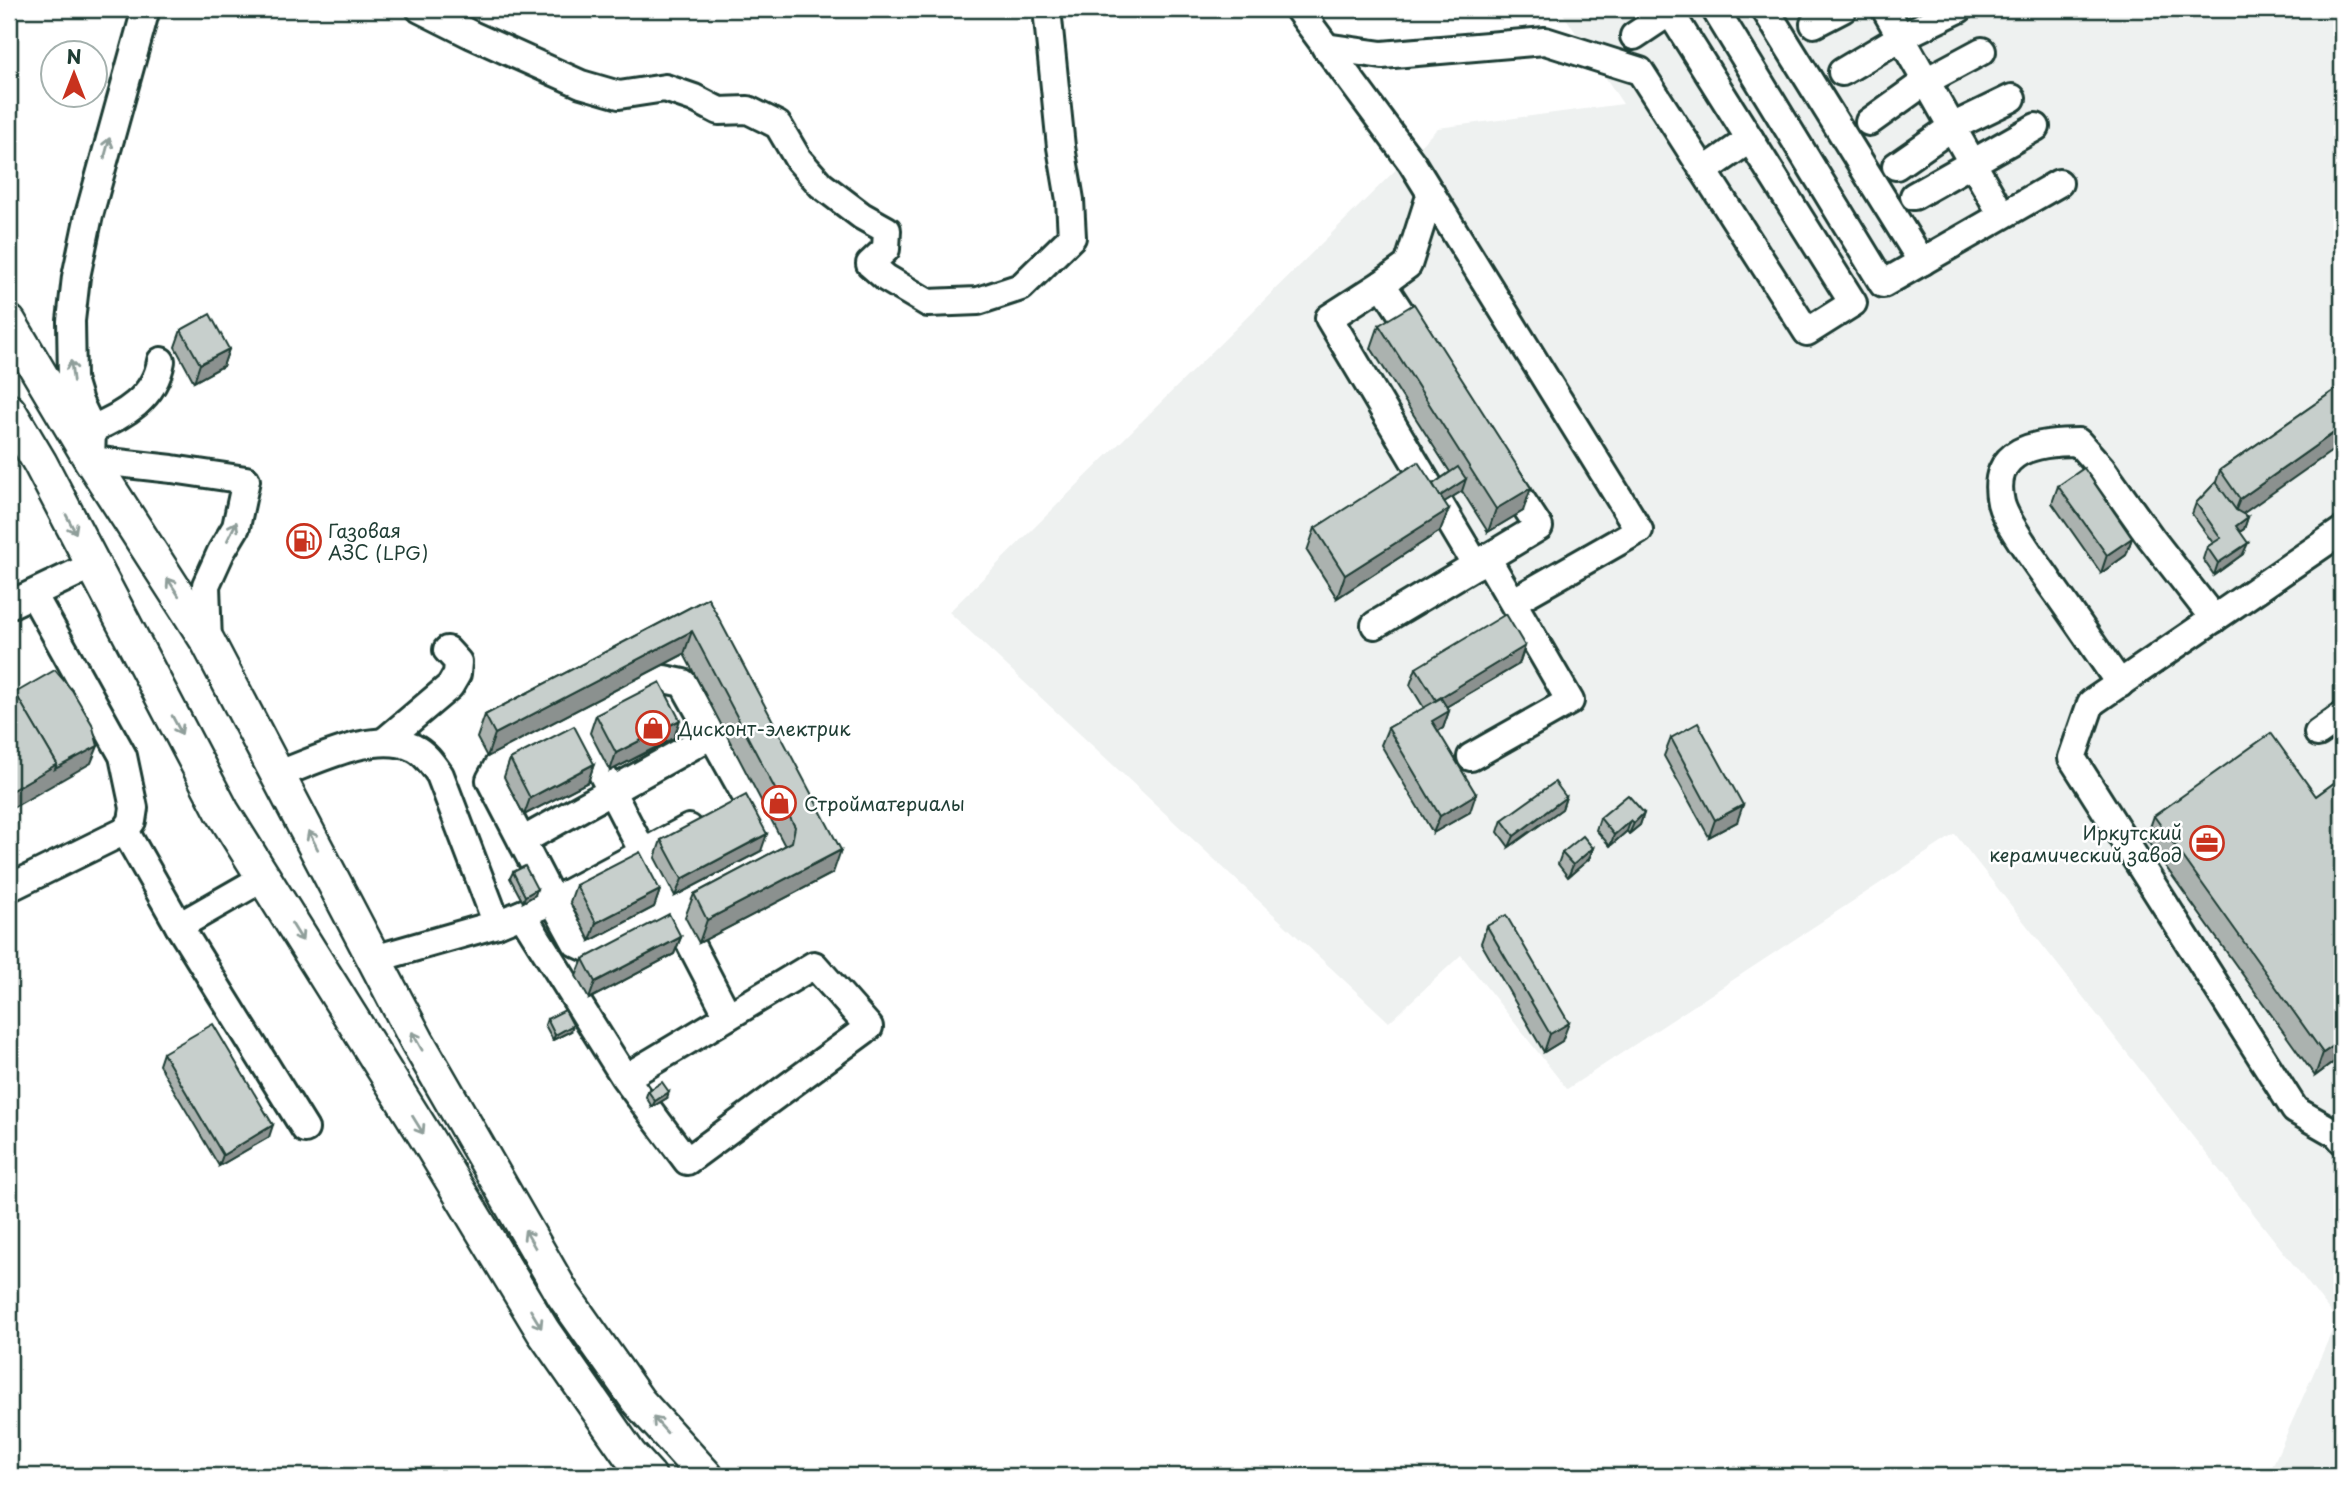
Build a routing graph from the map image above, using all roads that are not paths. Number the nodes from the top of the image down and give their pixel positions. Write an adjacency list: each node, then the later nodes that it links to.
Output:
1 (146, 9): 36 (street, one-way to 1)
2 (420, 9): 3 (street)
3 (1047, 9)
4 (1298, 9): 13 (street)
5 (1715, 9): 29 (street)
6 (1765, 9): 29 (street)
7 (1843, 9): 10 (street)
8 (1885, 9): 12 (street)
9 (1959, 9): 12 (street)
10 (1814, 24)
11 (1634, 36): 21 (street)
12 (1901, 37): 15 (street); 16 (street)
13 (1325, 47): 24 (street); 26 (street)
14 (1982, 51): 16 (street)
15 (1842, 72)
16 (1926, 81): 18 (street); 19 (street)
17 (2012, 98): 19 (street)
18 (1869, 122)
19 (1952, 127): 22 (street); 23 (street)
20 (2036, 127): 22 (street)
21 (1750, 139): 24 (street); 24 (street)
22 (1972, 162): 27 (street); 28 (street)
23 (1896, 166)
24 (1703, 170)
25 (2059, 183): 28 (street)
26 (1431, 193): 30 (street); 43 (street)
27 (1914, 196)
28 (2002, 215): 29 (street)
29 (1922, 262)
30 (1382, 284): 33 (street); 40 (street)
31 (9, 322): 36 (main road)
32 (161, 361): 36 (street)
33 (1435, 365)
34 (9, 411): 38 (main road)
35 (9, 440): 38 (street)
36 (92, 445): 47 (main road, one-way to 36); 47 (street, one-way to 36)
37 (1494, 458): 40 (street)
38 (40, 463): 41 (main road, one-way to 41)
39 (2342, 531): 45 (street)
40 (1482, 562): 43 (street); 46 (street)
41 (93, 565): 42 (street); 62 (main road, one-way to 62)
42 (33, 594): 44 (street); 59 (street)
43 (1514, 601): 55 (street)
44 (9, 605)
45 (2214, 619): 49 (street); 49 (street)
46 (1375, 625)
47 (208, 642): 56 (main road)
48 (447, 650): 54 (street)
49 (2120, 684): 73 (street)
50 (2342, 716): 52 (street)
51 (577, 725): 53 (street); 57 (street); 60 (street)
52 (2318, 733)
53 (712, 735): 57 (street); 58 (street)
54 (385, 741): 56 (street); 67 (street)
55 (1471, 757)
56 (279, 774): 69 (main road, one-way to 56)
57 (611, 791): 60 (street); 61 (street)
58 (727, 807): 61 (street); 65 (street)
59 (125, 831): 63 (street); 68 (street)
60 (522, 841): 64 (street)
61 (643, 852): 64 (street); 65 (street)
62 (263, 878): 68 (street); 74 (main road, one-way to 74)
63 (9, 888)
64 (553, 901): 65 (street); 66 (street)
65 (671, 908): 70 (street)
66 (522, 914): 67 (street); 71 (street)
67 (497, 925): 69 (street)
68 (179, 926): 72 (street)
69 (374, 959): 75 (main road, one-way to 69)
70 (728, 1016): 71 (street); 71 (street)
71 (625, 1078)
72 (305, 1129)
73 (2342, 1140)
74 (649, 1476)
75 (706, 1476)

